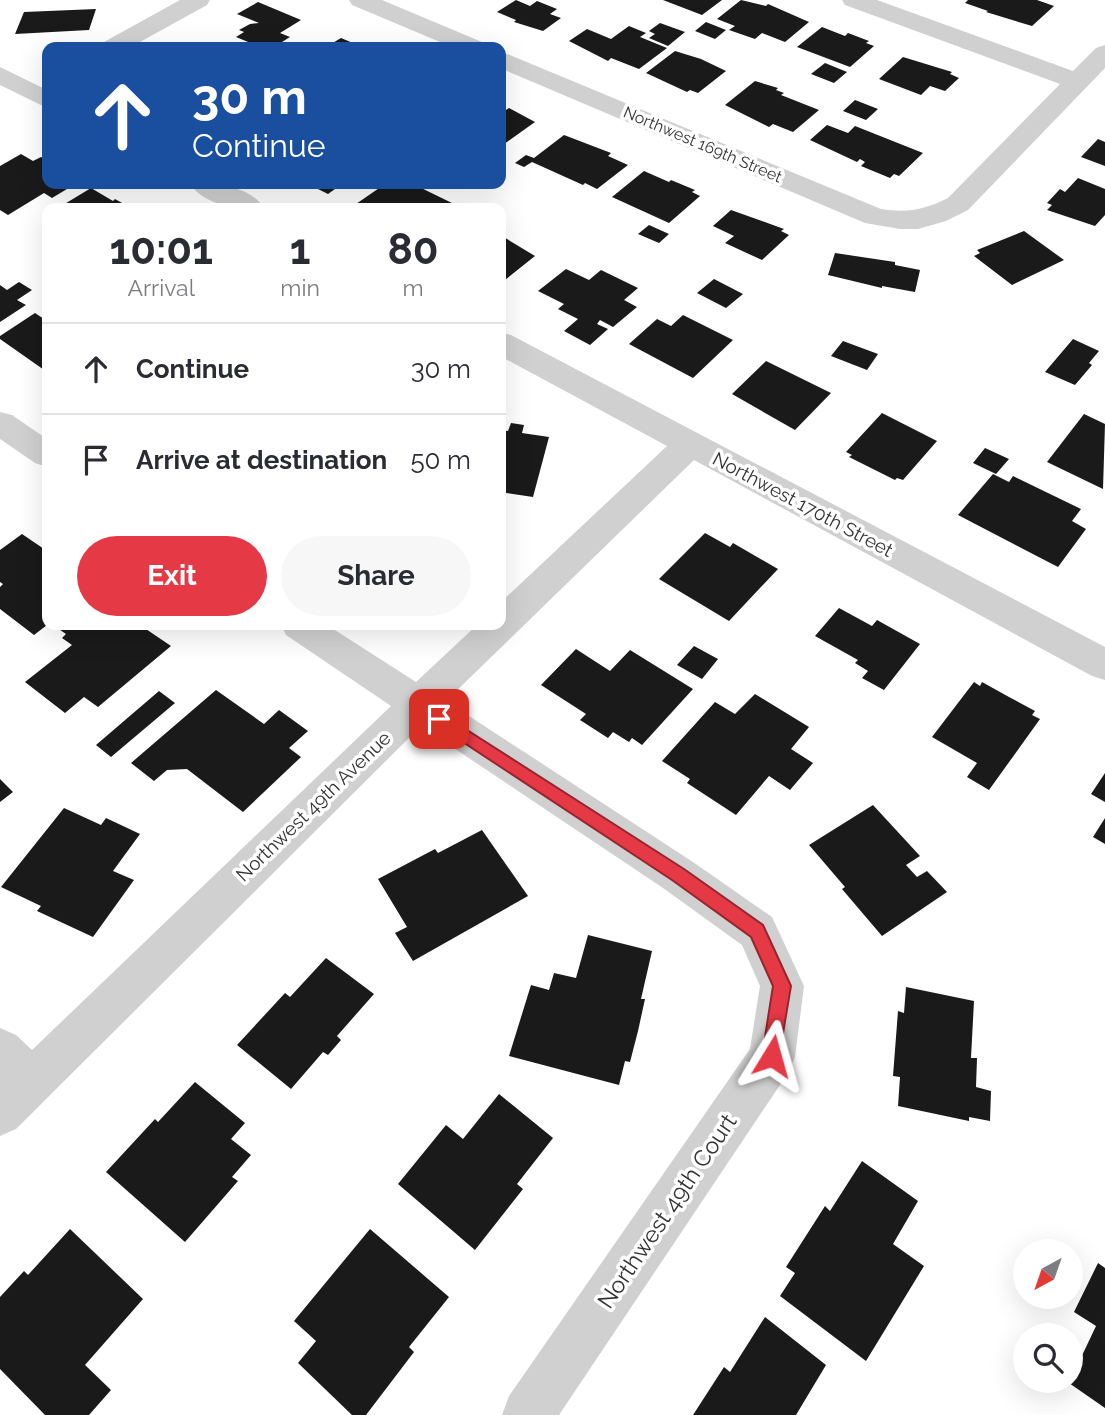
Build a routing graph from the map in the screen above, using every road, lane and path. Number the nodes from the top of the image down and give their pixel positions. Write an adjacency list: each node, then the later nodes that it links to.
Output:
1 (198, 0): 4 (street)
2 (361, 0): 5 (street)
3 (855, 0): 9 (street)
4 (122, 42)
5 (461, 42)
6 (1105, 53): 9 (street)
7 (506, 62): 9 (street, Northwest 169th Street)
8 (0, 75): 10 (street)
9 (1077, 80)
10 (42, 92)
11 (214, 189): 12 (street)
12 (240, 203)
13 (506, 345): 15 (street, Northwest 170th Street)
14 (0, 423): 16 (street)
15 (690, 444): 17 (street, Northwest 49th Avenue); 20 (street, Northwest 170th Street)
16 (42, 452)
17 (506, 620)
18 (307, 630): 21 (street, Northwest 49th Court)
19 (495, 630): 21 (street, Northwest 49th Avenue)
20 (1100, 652)
21 (418, 704): 23 (street, Northwest 49th Avenue); 25 (street, Northwest 49th Court)
22 (0, 1050): 23 (street)
23 (31, 1082): 24 (street, Northwest 49th Avenue)
24 (0, 1113)
25 (528, 1415)

